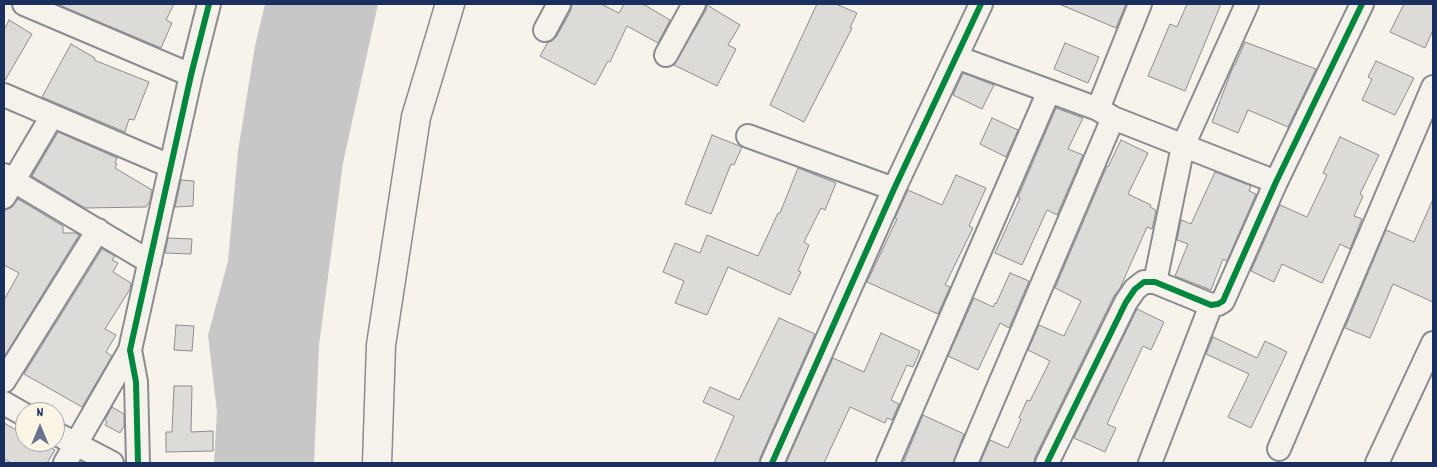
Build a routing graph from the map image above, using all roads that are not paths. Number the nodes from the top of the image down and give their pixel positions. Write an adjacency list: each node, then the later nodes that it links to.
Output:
1 (24, 4): 13 (street)
2 (209, 4): 13 (street)
3 (450, 4): 38 (street)
4 (559, 4): 10 (street)
5 (694, 4): 11 (street)
6 (980, 4): 12 (street)
7 (1140, 4): 17 (street)
8 (1247, 4): 20 (street)
9 (1362, 4): 22 (street)
10 (545, 30)
11 (666, 55)
12 (956, 57): 15 (street); 24 (street)
13 (191, 75): 21 (street)
14 (1433, 87): 34 (street)
15 (1049, 91): 17 (street); 40 (street)
16 (4, 95): 18 (street)
17 (1106, 114): 20 (street); 41 (street)
18 (52, 116): 21 (street); 23 (street)
19 (748, 136): 24 (street)
20 (1183, 146): 22 (street); 27 (street)
21 (170, 166): 26 (street)
22 (1276, 182): 28 (street)
23 (7, 184): 25 (street)
24 (894, 189): 39 (street)
25 (98, 230): 26 (street); 31 (street)
26 (150, 262): 30 (street)
27 (1155, 282): 28 (street); 42 (street)
28 (1211, 305): 43 (street)
29 (1433, 343): 44 (street)
30 (130, 350): 35 (street); 37 (street)
31 (4, 381)
32 (4, 403): 33 (street)
33 (15, 409)
34 (1278, 449)
35 (70, 454): 36 (street)
36 (112, 463)
37 (138, 463)
38 (377, 463)
39 (772, 463)
40 (888, 463)
41 (966, 463)
42 (1048, 463)
43 (1150, 463)
44 (1377, 463)

